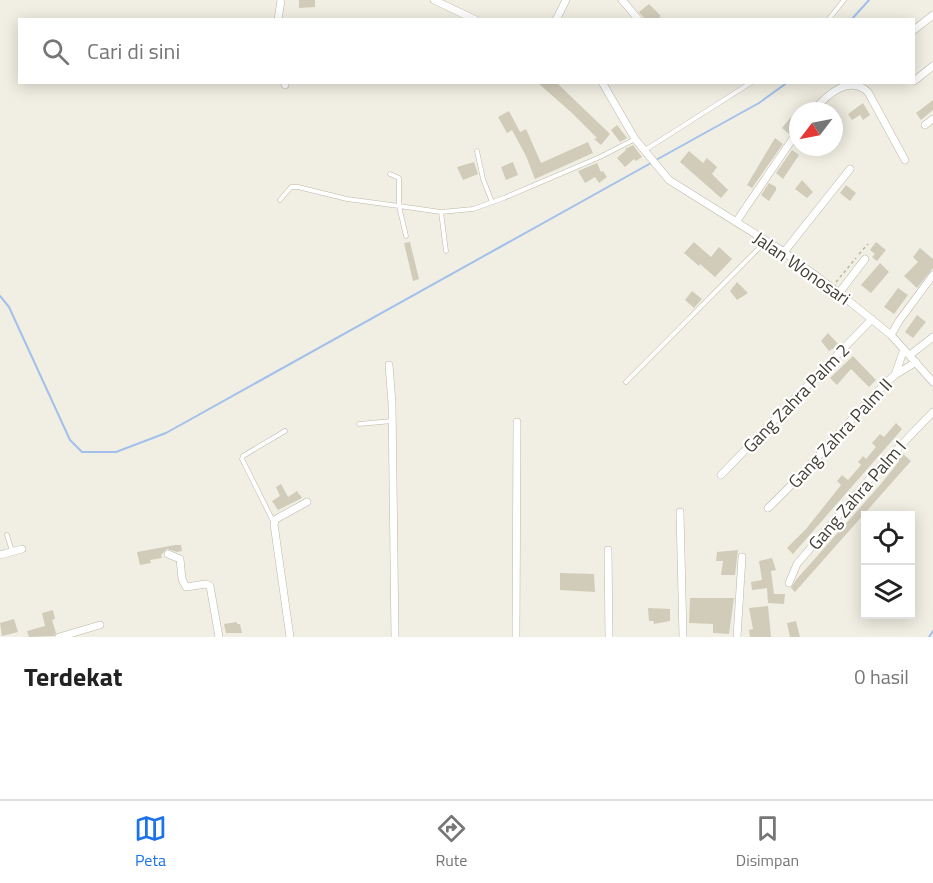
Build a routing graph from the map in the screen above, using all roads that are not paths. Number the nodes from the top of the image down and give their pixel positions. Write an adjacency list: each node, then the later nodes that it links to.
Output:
1 (281, 0): 7 (street)
2 (434, 0): 8 (street)
3 (566, 0): 9 (street)
4 (622, 0): 10 (street)
5 (844, 0): 11 (lane)
6 (933, 15): 12 (street)
7 (278, 18)
8 (472, 18)
9 (557, 18)
10 (637, 18)
11 (830, 18)
12 (915, 29)
13 (933, 66): 14 (street)
14 (915, 79)
15 (603, 84): 20 (street, Jalan Wonosari)
16 (749, 84): 23 (lane)
17 (823, 102): 24 (street)
18 (933, 119): 19 (street)
19 (926, 125)
20 (635, 139): 23 (street, Jalan Wonosari); 28 (lane)
21 (789, 144): 31 (street)
22 (477, 151): 28 (lane)
23 (645, 152): 31 (street, Jalan Wonosari)
24 (905, 160)
25 (850, 169): 35 (street)
26 (390, 174): 29 (lane)
27 (280, 200): 29 (lane)
28 (492, 202): 30 (lane)
29 (399, 206): 30 (lane); 32 (lane)
30 (441, 212): 34 (lane)
31 (736, 222): 33 (street, Jalan Wonosari)
32 (406, 236)
33 (766, 241): 35 (street, Jalan Wonosari); 46 (lane)
34 (446, 251)
35 (784, 252): 38 (street, Jalan Wonosari)
36 (865, 259): 38 (street)
37 (933, 275): 40 (street)
38 (839, 293): 39 (street, Jalan Wonosari)
39 (872, 320): 40 (street, Jalan Wonosari); 53 (street, Gang Zahra Palm 2)
40 (891, 336): 42 (street, Jalan Wonosari)
41 (933, 337): 42 (street)
42 (907, 352): 43 (street, Jalan Wonosari); 45 (street)
43 (916, 362): 45 (street, Gang Zahra Palm II); 47 (street, Jalan Wonosari)
44 (389, 364): 49 (street)
45 (895, 375): 55 (street, Gang Zahra Palm II)
46 (626, 382)
47 (933, 382)
48 (933, 412): 65 (street, Gang Zahra Palm I)
49 (392, 421): 51 (lane); 70 (street)
50 (517, 422): 71 (street)
51 (359, 424)
52 (285, 432): 57 (lane)
53 (721, 476)
54 (307, 502): 57 (street)
55 (768, 508)
56 (680, 512): 73 (street)
57 (274, 524): 69 (street)
58 (7, 535): 61 (lane)
59 (22, 549): 61 (street)
60 (608, 550): 72 (street)
61 (12, 551): 63 (street)
62 (168, 554): 68 (street)
63 (0, 555)
64 (742, 557): 74 (street)
65 (789, 583)
66 (100, 625): 67 (street)
67 (59, 637)
68 (219, 637)
69 (290, 637)
70 (395, 637)
71 (516, 637)
72 (609, 637)
73 (682, 637)
74 (737, 637)

